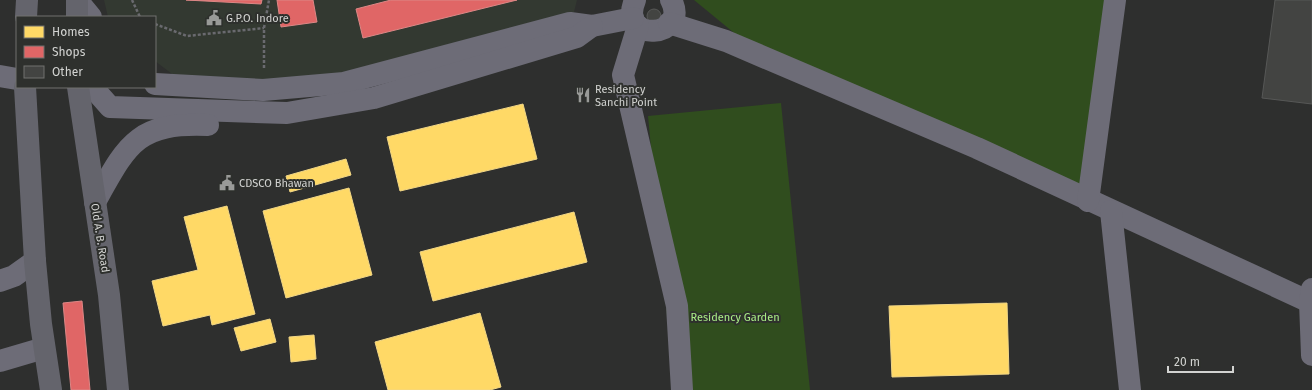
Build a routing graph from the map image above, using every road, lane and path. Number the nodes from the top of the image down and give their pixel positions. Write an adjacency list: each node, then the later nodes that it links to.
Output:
1 (27, 0): 8 (main road)
2 (77, 0): 9 (main road); 10 (street)
3 (132, 0): 11 (path)
4 (269, 0): 14 (path)
5 (1115, 0): 24 (street)
6 (676, 8): 7 (street); 24 (street)
7 (636, 14): 13 (street); 35 (street)
8 (26, 16)
9 (77, 16)
10 (90, 16)
11 (140, 16)
12 (156, 24): 14 (path)
13 (592, 26): 22 (street); 23 (street)
14 (264, 28): 22 (path)
15 (156, 68): 21 (street)
16 (0, 76): 17 (street)
17 (16, 80)
18 (156, 84): 21 (street)
19 (25, 88): 27 (main road)
20 (85, 88): 23 (street); 25 (main road, Old A. B. Road)
21 (201, 88): 22 (street)
22 (263, 90)
23 (244, 112): 25 (street)
24 (1088, 201): 26 (street)
25 (94, 202): 34 (main road, Old A. B. Road)
26 (1111, 211): 29 (street); 36 (street)
27 (35, 261): 28 (street); 30 (main road)
28 (0, 281)
29 (1311, 298): 31 (street)
30 (44, 348): 32 (street); 33 (main road)
31 (1312, 356)
32 (0, 361)
33 (51, 390)
34 (118, 390)
35 (682, 390)
36 (1130, 390)

